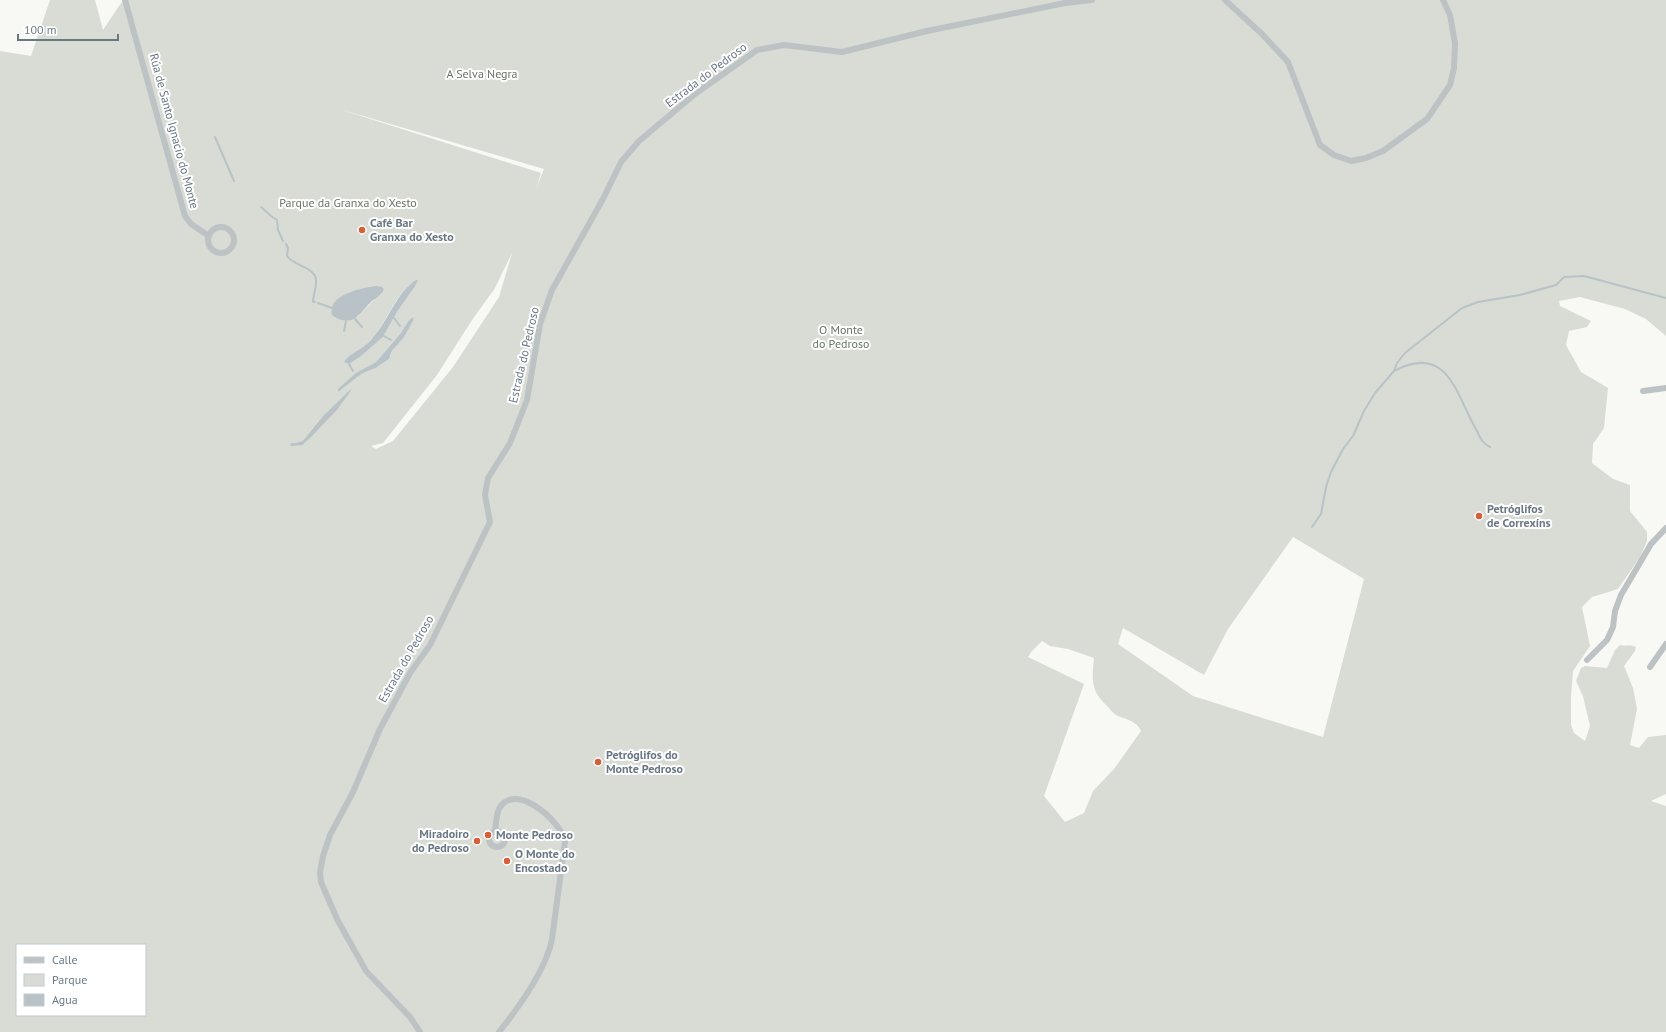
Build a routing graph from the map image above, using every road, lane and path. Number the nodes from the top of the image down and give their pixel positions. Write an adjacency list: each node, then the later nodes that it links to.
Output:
1 (125, 0): 5 (street, Rúa de Santo Ignacio do Monte)
2 (1092, 0): 13 (street, Estrada do Pedroso)
3 (1225, 0): 4 (street)
4 (1443, 0)
5 (209, 236): 5 (street)
6 (1666, 388): 7 (street)
7 (1643, 391)
8 (1666, 528): 10 (street)
9 (1666, 644): 11 (street)
10 (1587, 660)
11 (1650, 667)
12 (495, 831): 14 (street)
13 (420, 1032)
14 (499, 1032)

